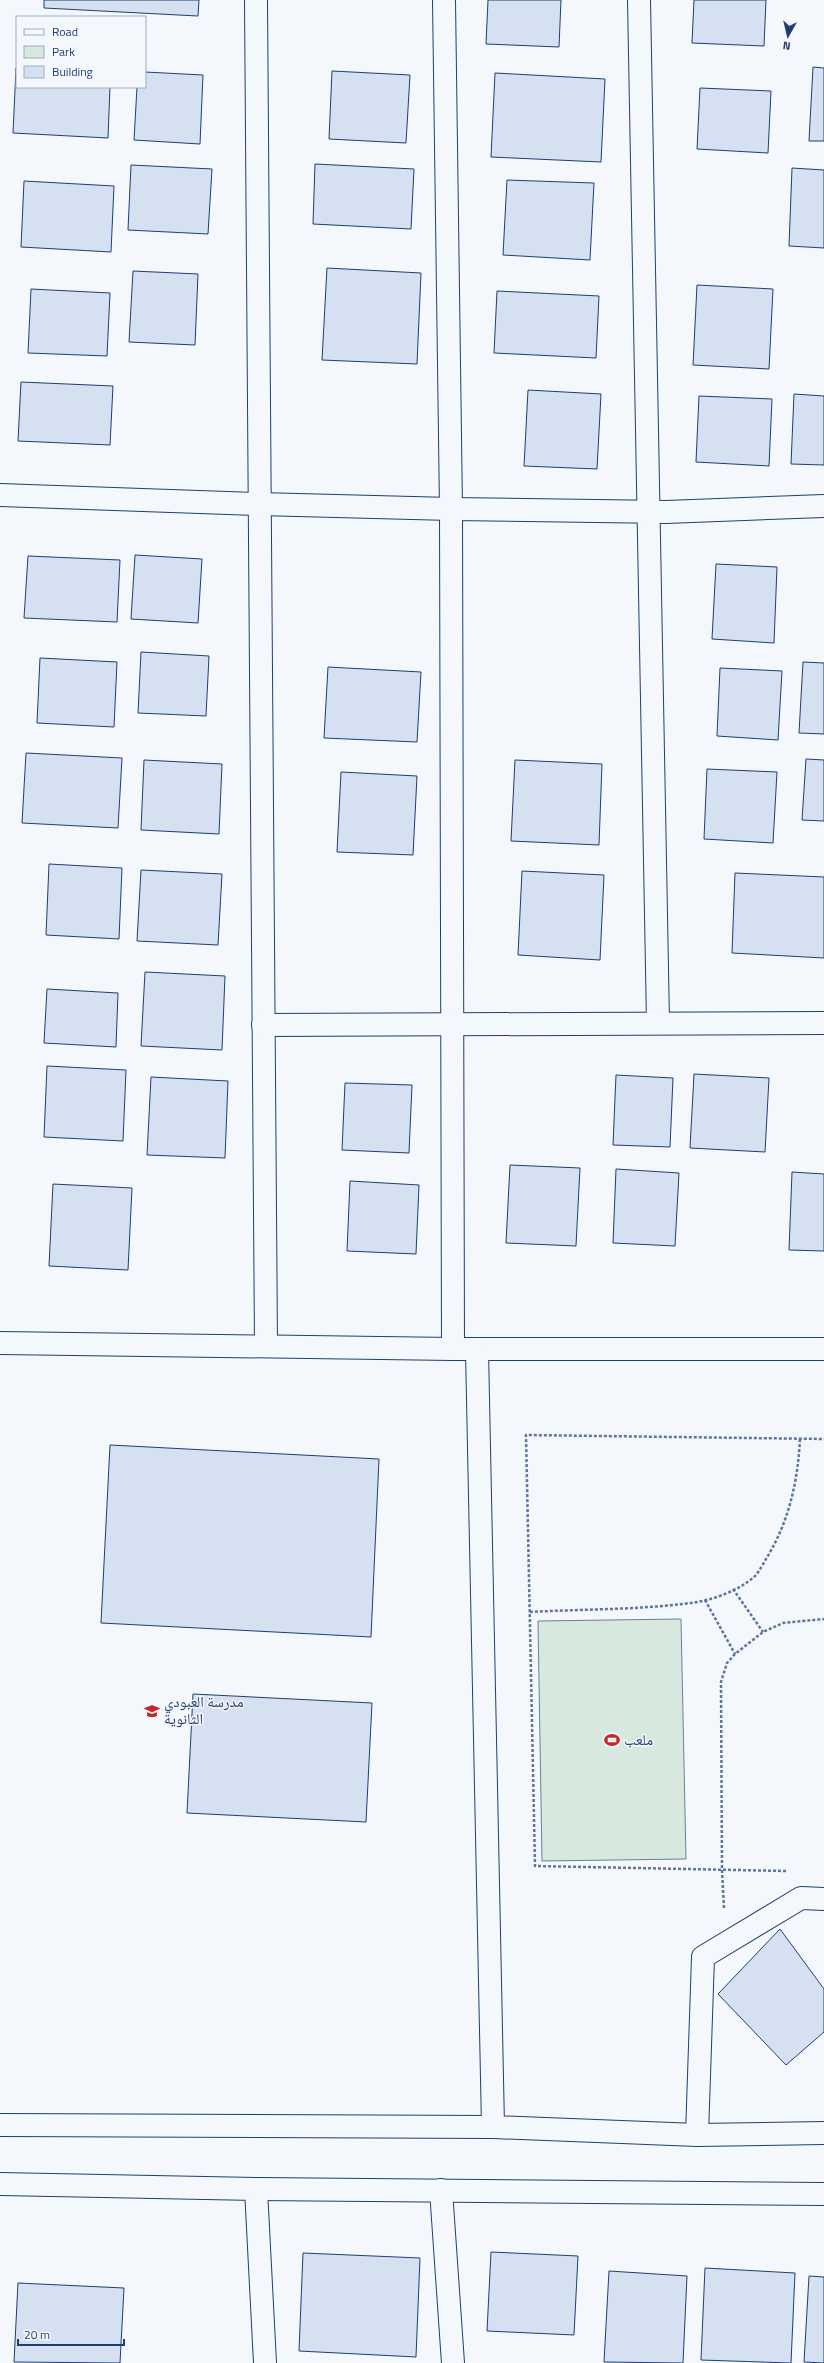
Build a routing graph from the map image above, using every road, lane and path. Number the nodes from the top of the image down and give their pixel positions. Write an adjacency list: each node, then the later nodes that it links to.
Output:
1 (256, 0): 5 (street)
2 (444, 0): 7 (street)
3 (639, 0): 8 (street)
4 (0, 495): 5 (street)
5 (259, 504): 7 (street); 12 (street)
6 (824, 506): 8 (street)
7 (451, 509): 8 (street); 10 (street)
8 (650, 511): 9 (street)
9 (658, 1022): 10 (street); 11 (street)
10 (453, 1023): 12 (street); 16 (street)
11 (824, 1023)
12 (263, 1025): 14 (street)
13 (0, 1344): 14 (street)
14 (266, 1345): 16 (street)
15 (824, 1348): 17 (street)
16 (453, 1349): 17 (street)
17 (477, 1350): 31 (street)
18 (800, 1438): 19 (path); 20 (path); 22 (path)
19 (824, 1439)
20 (733, 1589): 21 (path); 24 (path)
21 (704, 1600): 22 (path); 25 (path)
22 (530, 1612): 26 (path)
23 (824, 1619): 24 (path)
24 (763, 1632): 25 (path)
25 (735, 1654): 26 (path)
26 (722, 1870): 27 (path); 29 (path)
27 (792, 1871)
28 (824, 1899): 29 (street)
29 (726, 1943): 33 (street)
30 (0, 2125): 31 (street)
31 (493, 2127): 33 (street)
32 (824, 2133): 33 (street)
33 (697, 2134)
34 (0, 2184): 35 (street)
35 (256, 2189): 36 (street); 38 (street)
36 (441, 2190): 37 (street); 39 (street)
37 (824, 2194)
38 (265, 2363)
39 (453, 2363)

